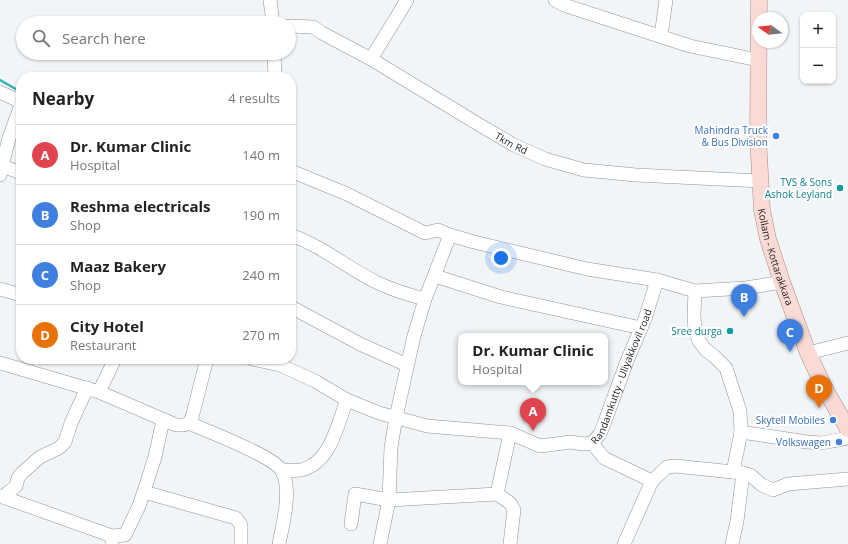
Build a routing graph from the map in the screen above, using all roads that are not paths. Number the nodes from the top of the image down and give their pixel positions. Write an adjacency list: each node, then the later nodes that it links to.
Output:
1 (270, 0): 6 (street)
2 (407, 0): 9 (street)
3 (555, 0): 8 (street)
4 (666, 0): 8 (street)
5 (759, 0): 11 (main road, Kollam - Kottarakkara)
6 (272, 16)
7 (296, 26): 9 (street, Tkm Rd)
8 (661, 36): 11 (street)
9 (371, 59): 19 (street, Tkm Rd)
10 (274, 60): 12 (street)
11 (758, 60): 19 (main road, Kollam - Kottarakkara)
12 (275, 72)
13 (0, 92): 14 (street)
14 (16, 100)
15 (16, 119): 16 (street)
16 (1, 169): 17 (street)
17 (16, 172)
18 (296, 173): 20 (street)
19 (760, 181): 24 (main road, Kollam - Kottarakkara)
20 (450, 235): 22 (street); 23 (street)
21 (296, 237): 28 (street)
22 (434, 276): 28 (street); 30 (street)
23 (657, 280): 26 (street); 30 (street, Randamkutty - Uliyakkovil road)
24 (782, 282): 26 (street); 32 (main road, Kollam - Kottarakkara)
25 (0, 289): 27 (street)
26 (695, 291): 44 (street)
27 (16, 294)
28 (425, 299): 37 (street)
29 (296, 310): 37 (street)
30 (641, 328): 47 (street, Randamkutty - Uliyakkovil road)
31 (848, 344): 32 (street)
32 (808, 353): 43 (main road, Kollam - Kottarakkara)
33 (0, 364): 38 (street)
34 (111, 364): 38 (street)
35 (206, 364): 42 (street)
36 (275, 364): 39 (street, Randamkutty - Uliyakkovil road)
37 (407, 365): 40 (street)
38 (93, 390): 41 (street); 54 (street)
39 (347, 400): 40 (street, Randamkutty - Uliyakkovil road); 48 (street)
40 (396, 417): 45 (street, Randamkutty - Uliyakkovil road); 55 (street)
41 (163, 420): 42 (street); 52 (street)
42 (189, 423): 48 (street)
43 (848, 428)
44 (741, 432): 46 (street); 49 (street)
45 (510, 433): 47 (street, Randamkutty - Uliyakkovil road); 53 (street)
46 (848, 438)
47 (592, 443): 51 (street)
48 (282, 470): 59 (street)
49 (738, 472): 50 (street); 51 (street); 63 (street)
50 (848, 479)
51 (652, 481): 62 (street)
52 (144, 492): 57 (street); 58 (street)
53 (497, 494): 55 (street); 61 (street)
54 (1, 496): 57 (street)
55 (389, 500): 56 (street); 60 (street)
56 (351, 524)
57 (112, 540)
58 (241, 544)
59 (279, 544)
60 (380, 544)
61 (510, 544)
62 (624, 544)
63 (732, 544)

